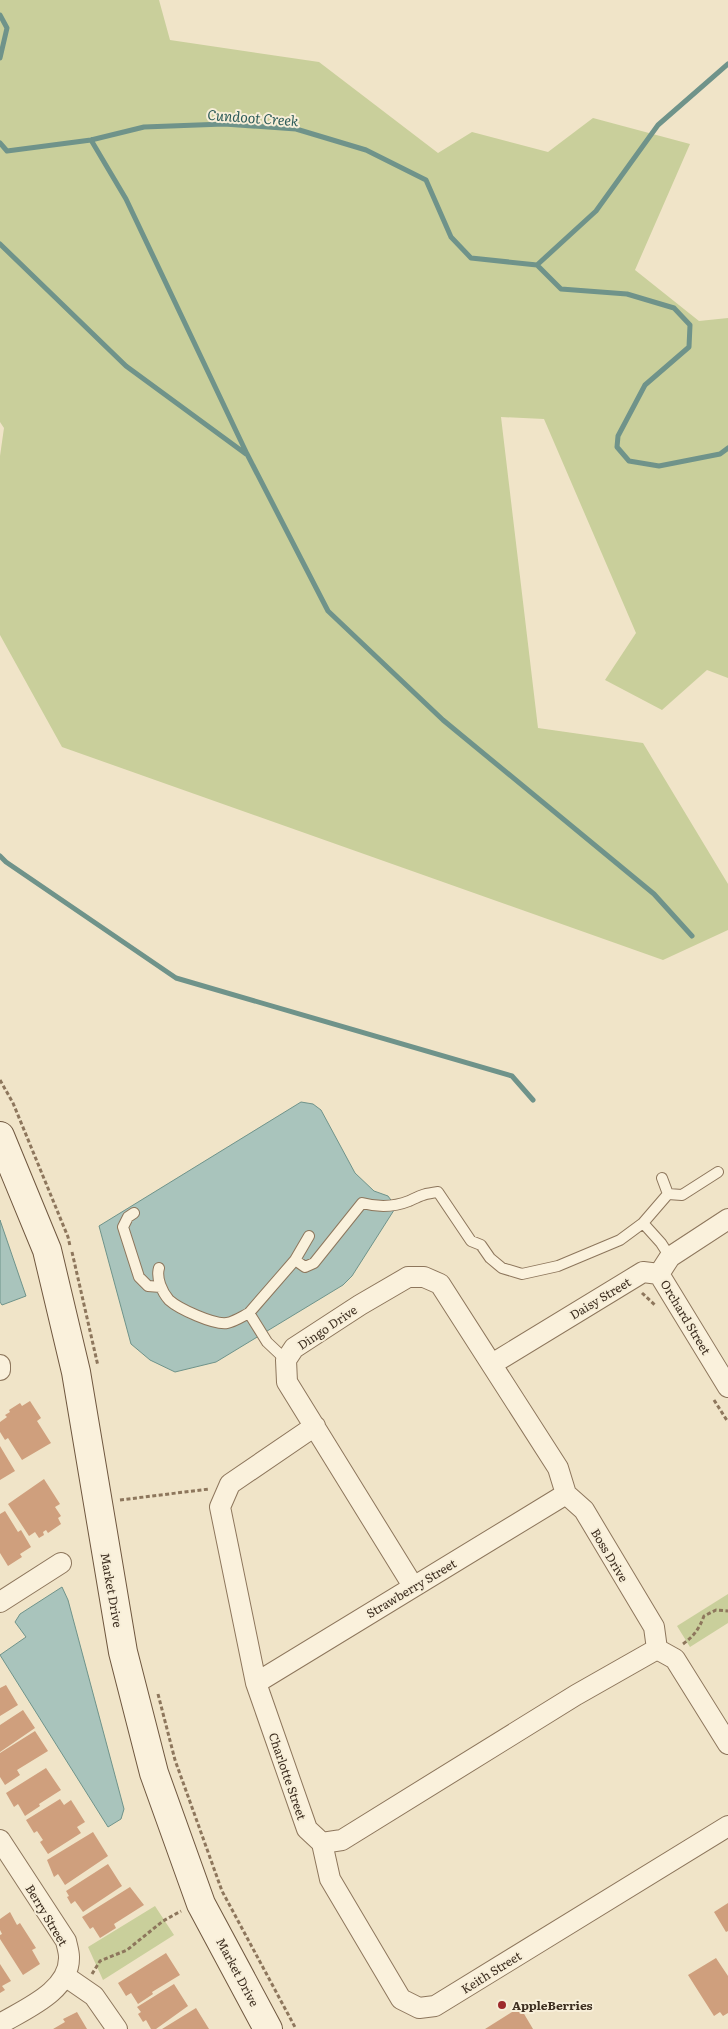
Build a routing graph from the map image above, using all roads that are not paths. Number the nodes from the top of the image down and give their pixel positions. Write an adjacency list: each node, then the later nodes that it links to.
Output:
1 (0, 1136): 34 (street, Market Drive)
2 (718, 1172): 4 (lane)
3 (662, 1178): 4 (lane)
4 (668, 1194): 7 (lane)
5 (134, 1213): 13 (lane)
6 (728, 1219): 9 (street)
7 (643, 1223): 9 (lane); 10 (lane)
8 (309, 1236): 10 (lane)
9 (670, 1257): 12 (street)
10 (295, 1260): 14 (lane)
11 (159, 1268): 13 (lane)
12 (659, 1274): 16 (street, Daisy Street); 19 (street, Orchard Street)
13 (161, 1287): 14 (lane)
14 (249, 1313): 15 (lane)
15 (286, 1360): 16 (street, Dingo Drive); 20 (street, Dingo Drive)
16 (492, 1364): 21 (street)
17 (0, 1365): 18 (street)
18 (0, 1370)
19 (720, 1392)
20 (315, 1426): 23 (street, Dingo Drive); 26 (street, Charlotte Street)
21 (566, 1494): 23 (street, Strawberry Street); 25 (street, Boss Drive)
22 (61, 1563): 24 (street)
23 (413, 1586): 26 (street, Strawberry Street)
24 (0, 1602)
25 (657, 1649): 27 (street); 30 (street)
26 (256, 1682): 30 (street, Charlotte Street)
27 (728, 1744)
28 (728, 1826): 30 (street, Keith Street)
29 (0, 1840): 31 (street, Berry Street)
30 (322, 1843)
31 (65, 1976): 32 (street); 33 (street)
32 (0, 2024)
33 (117, 2029)
34 (268, 2029)

